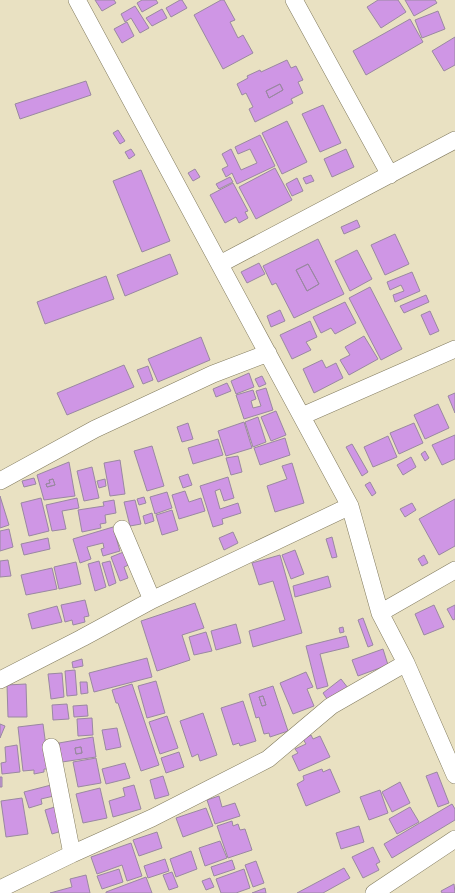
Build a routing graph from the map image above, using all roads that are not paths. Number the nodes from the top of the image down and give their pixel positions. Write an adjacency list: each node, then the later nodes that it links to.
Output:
1 (77, 0): 5 (street)
2 (294, 0): 4 (street)
3 (455, 140): 4 (street)
4 (390, 175): 5 (street)
5 (220, 264): 7 (street)
6 (455, 349): 8 (street)
7 (268, 353): 8 (street); 9 (street)
8 (302, 416): 10 (street)
9 (0, 482)
10 (350, 506): 13 (street); 14 (street)
11 (122, 529): 13 (street)
12 (455, 570): 14 (street)
13 (152, 600): 16 (street)
14 (380, 613): 15 (street)
15 (406, 663): 18 (street); 20 (street)
16 (0, 680)
17 (51, 747): 20 (street)
18 (455, 775)
19 (455, 840): 22 (street)
20 (72, 854): 21 (street)
21 (0, 889)
22 (374, 893)

